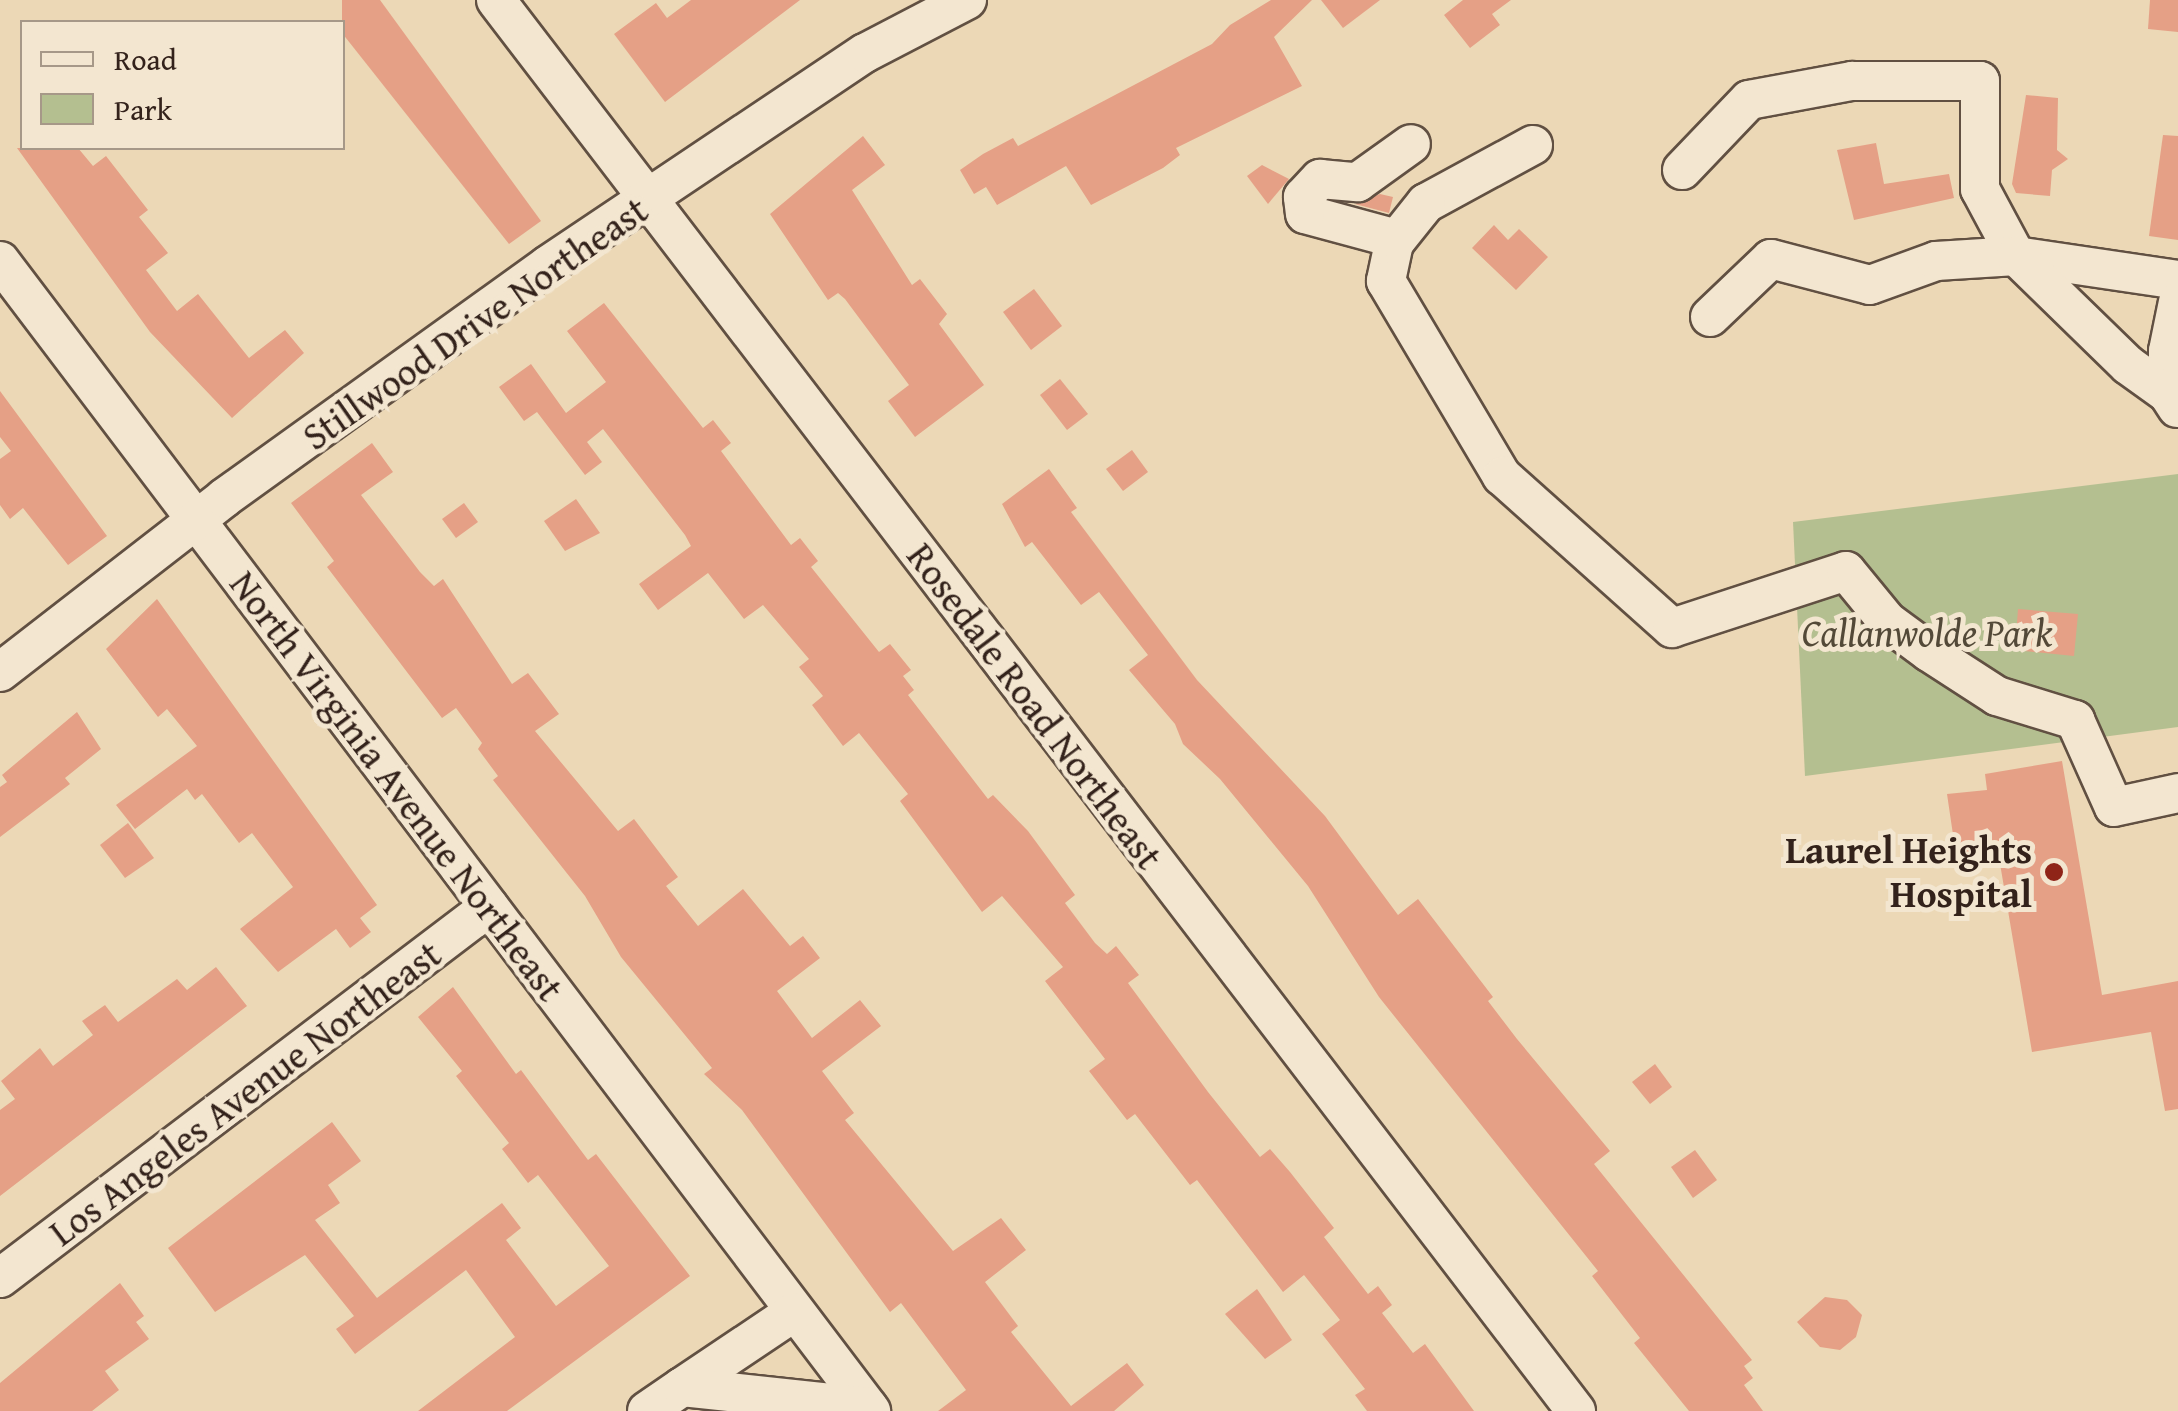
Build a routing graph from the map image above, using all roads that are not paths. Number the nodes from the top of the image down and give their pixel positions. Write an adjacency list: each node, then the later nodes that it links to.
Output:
1 (496, 0): 6 (street, Rosedale Road Northeast)
2 (966, 0): 6 (street, Stillwood Drive Northeast)
3 (1411, 144): 7 (street)
4 (1534, 145): 7 (street)
5 (1682, 170): 8 (street)
6 (649, 202): 14 (street, Stillwood Drive Northeast); 23 (street, Rosedale Road Northeast)
7 (1397, 239): 16 (street)
8 (2016, 256): 10 (street); 12 (street); 13 (street)
9 (0, 261): 14 (street, North Virginia Avenue Northeast)
10 (2178, 280)
11 (2178, 302): 13 (street)
12 (1710, 317)
13 (2173, 402)
14 (196, 520): 15 (street, Stillwood Drive Northeast); 17 (street, North Virginia Avenue Northeast)
15 (0, 672)
16 (2178, 792)
17 (489, 907): 18 (street, Los Angeles Avenue Northeast); 19 (street, North Virginia Avenue Northeast)
18 (0, 1278)
19 (794, 1312): 20 (street); 21 (street, North Virginia Avenue Northeast)
20 (682, 1387): 21 (street); 22 (street)
21 (869, 1409)
22 (648, 1411)
23 (1576, 1411)

